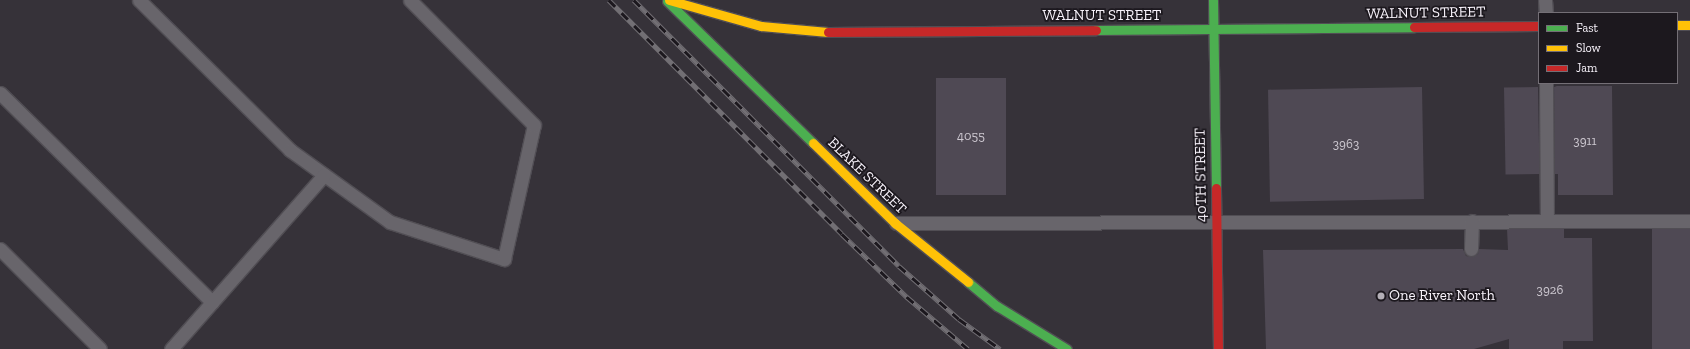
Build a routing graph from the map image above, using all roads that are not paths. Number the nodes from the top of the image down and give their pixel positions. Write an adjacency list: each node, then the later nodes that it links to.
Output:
1 (139, 0): 14 (lane)
2 (410, 0): 14 (lane)
3 (666, 0): 19 (street, BLAKE STREET)
4 (669, 0): 11 (street, WALNUT STREET)
5 (1213, 0): 11 (street, 40TH STREET)
6 (1546, 0): 7 (lane)
7 (1546, 12)
8 (1678, 25): 9 (street)
9 (1690, 25)
10 (1538, 26): 11 (street, WALNUT STREET)
11 (1214, 29): 17 (street, 40TH STREET)
12 (1546, 84): 15 (lane)
13 (0, 93): 22 (lane)
14 (324, 175): 22 (lane)
15 (1547, 221): 16 (lane); 18 (lane)
16 (1690, 221)
17 (1216, 222): 18 (lane); 19 (lane); 26 (street, 40TH STREET)
18 (1472, 222): 21 (lane)
19 (895, 223): 25 (street, BLAKE STREET)
20 (0, 249): 23 (lane)
21 (1471, 249)
22 (212, 302): 24 (lane)
23 (100, 349)
24 (171, 349)
25 (1067, 349)
26 (1218, 349)

